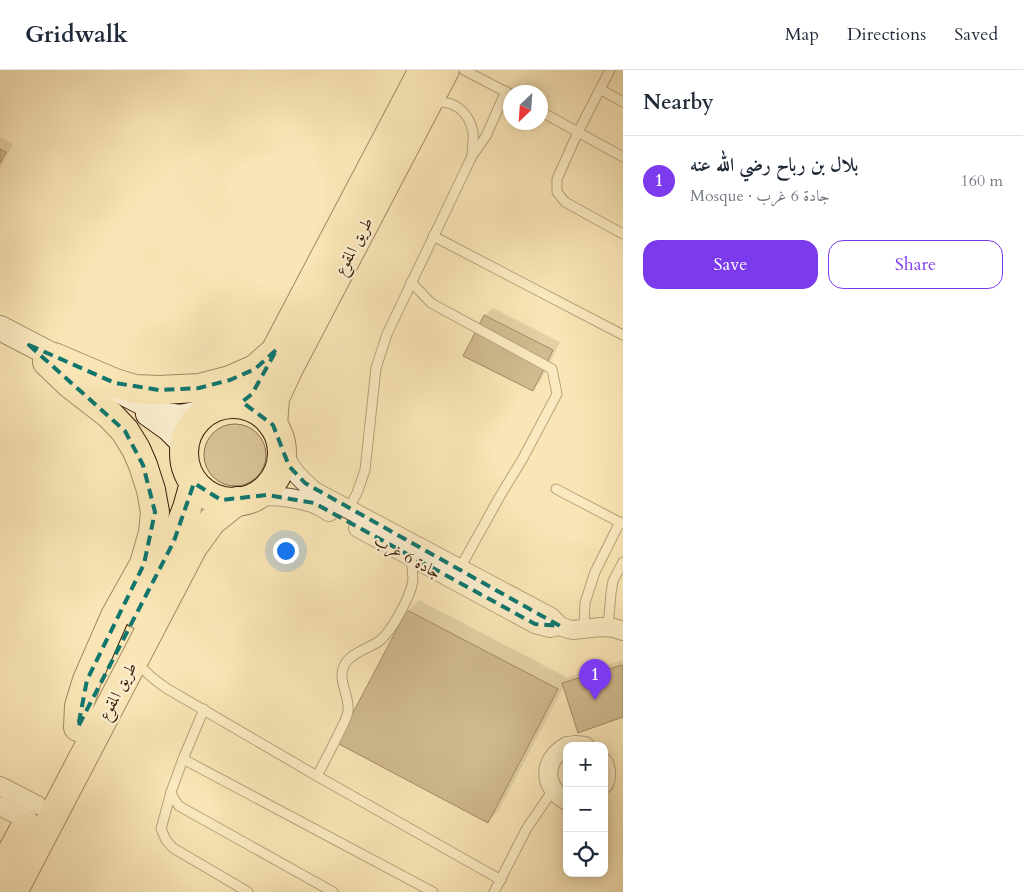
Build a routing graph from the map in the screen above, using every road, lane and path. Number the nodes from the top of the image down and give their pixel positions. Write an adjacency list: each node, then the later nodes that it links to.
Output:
1 (423, 70): 20 (main road, طريق المقوع)
2 (445, 70): 9 (main road, طريق المقوع)
3 (464, 70): 6 (lane)
4 (610, 70): 5 (lane)
5 (600, 89): 7 (lane); 11 (lane)
6 (503, 90)
7 (623, 102)
8 (503, 103): 12 (lane)
9 (427, 104): 12 (lane); 24 (main road, طريق المقوع)
10 (548, 115): 11 (lane)
11 (578, 132): 13 (lane); 14 (lane)
12 (472, 156): 15 (lane)
13 (623, 157)
14 (623, 234)
15 (433, 236): 16 (lane); 18 (lane)
16 (411, 282): 29 (lane); 33 (lane)
17 (0, 328): 21 (main road)
18 (623, 335)
19 (0, 338): 21 (main road)
20 (278, 349): 21 (main road); 22 (main road, طريق المقوع)
21 (50, 360): 23 (main road); 25 (main road); 39 (main road)
22 (239, 404): 23 (main road); 24 (main road)
23 (205, 412): 25 (main road)
24 (277, 436): 28 (main road); 29 (street, جادة 6 غرب)
25 (183, 451): 26 (main road)
26 (194, 482): 28 (main road); 39 (main road, طريق المقوع)
27 (556, 489): 30 (lane)
28 (245, 499): 31 (street, جادة 6 غرب); 37 (main road, طريق المقوع)
29 (348, 510): 33 (street, جادة 6 غرب)
30 (622, 523): 35 (lane)
31 (410, 557): 34 (street, جادة 6 غرب); 42 (lane)
32 (623, 562): 36 (lane)
33 (460, 568): 34 (street, جادة 6 غرب)
34 (560, 626): 35 (street, جادة 6 غرب)
35 (584, 628): 36 (street, جادة 6 غرب)
36 (615, 629)
37 (135, 657): 38 (lane); 50 (main road, طريق المقوع)
38 (204, 709): 41 (lane); 42 (lane)
39 (78, 727): 47 (main road, طريق المقوع)
40 (563, 748): 45 (street)
41 (183, 759): 44 (lane); 53 (lane)
42 (317, 776): 49 (lane)
43 (0, 786): 47 (street)
44 (171, 792): 51 (lane); 52 (lane)
45 (560, 796): 49 (lane)
46 (0, 806): 47 (street)
47 (33, 813): 48 (main road, طريق المقوع)
48 (0, 874)
49 (501, 880): 54 (lane)
50 (13, 892)
51 (248, 892)
52 (333, 892)
53 (433, 892)
54 (494, 892)

